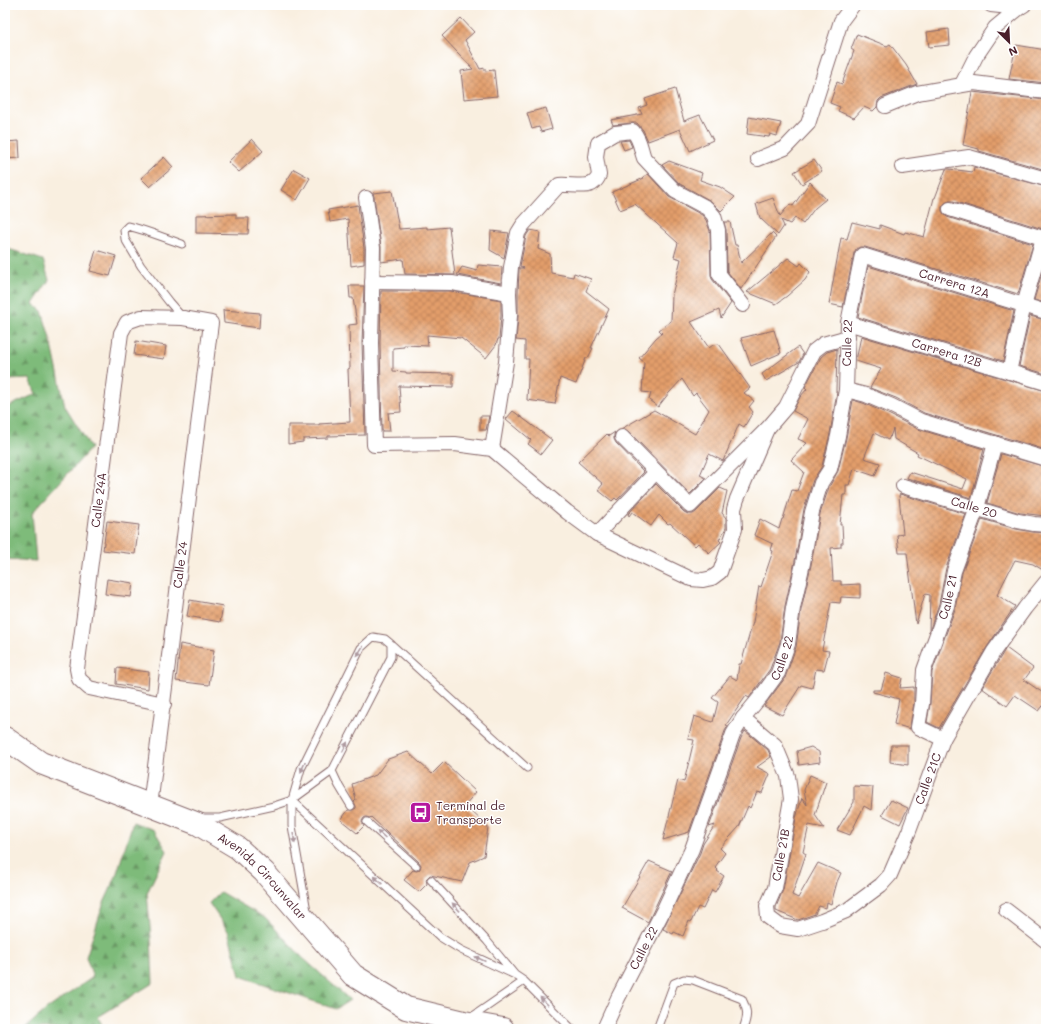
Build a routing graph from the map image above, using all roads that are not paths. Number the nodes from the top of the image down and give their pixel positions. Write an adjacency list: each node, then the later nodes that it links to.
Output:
1 (853, 5): 7 (street)
2 (991, 5): 3 (street)
3 (1021, 7): 4 (street)
4 (962, 84): 5 (street); 6 (street)
5 (1046, 92)
6 (885, 106)
7 (758, 159)
8 (902, 167): 9 (street)
9 (1046, 179)
10 (366, 198): 15 (street)
11 (950, 209): 12 (street)
12 (1044, 239): 18 (street)
13 (182, 244): 20 (lane)
14 (862, 255): 18 (street, Carrera 12A); 21 (street, Calle 22)
15 (372, 282): 16 (street); 29 (street)
16 (509, 293): 17 (street); 29 (street)
17 (743, 305)
18 (1024, 306): 19 (street, Carrera 12A); 23 (street)
19 (1046, 312)
20 (183, 318): 38 (street, Calle 24); 38 (street, Calle 24A)
21 (848, 323): 22 (street, Calle 22); 23 (street, Carrera 12B)
22 (848, 338): 25 (street, Calle 22); 26 (street)
23 (1009, 372): 24 (street, Carrera 12B)
24 (1046, 383)
25 (846, 390): 28 (street); 39 (street, Calle 22)
26 (767, 429): 31 (street); 35 (street)
27 (622, 438): 31 (street)
28 (995, 443): 30 (street); 33 (street, Calle 21)
29 (492, 449): 35 (street)
30 (1046, 459)
31 (656, 472): 35 (street)
32 (903, 486): 33 (street, Calle 20)
33 (976, 508): 34 (street, Calle 20); 41 (street, Calle 21)
34 (1046, 525)
35 (597, 534)
36 (1046, 582): 41 (street, Calle 21C)
37 (391, 644): 42 (lane); 43 (lane, one-way to 37); 44 (lane, one-way to 44)
38 (164, 704): 45 (street, Calle 24)
39 (743, 718): 53 (street, Calle 21B); 60 (street, Calle 22)
40 (5, 738): 45 (main road, Avenida Circunvalar)
41 (942, 739): 53 (street, Calle 21C)
42 (527, 768)
43 (332, 770): 44 (lane); 46 (lane)
44 (292, 800): 47 (lane); 52 (lane, one-way to 52); 55 (lane, one-way to 44)
45 (150, 806): 47 (main road, Avenida Circunvalar)
46 (351, 806)
47 (182, 818): 52 (main road, Avenida Circunvalar)
48 (367, 822): 49 (lane, one-way to 48)
49 (416, 866)
50 (431, 880): 55 (lane, one-way to 50)
51 (1006, 910): 54 (street)
52 (308, 922): 57 (main road, Avenida Circunvalar)
53 (780, 926)
54 (1046, 941)
55 (515, 975): 56 (lane)
56 (524, 981): 57 (lane); 59 (lane, one-way to 56)
57 (464, 1022): 58 (main road, Avenida Circunvalar)
58 (503, 1029)
59 (572, 1029)
60 (604, 1029)
61 (657, 1029): 62 (lane)
62 (743, 1029)

